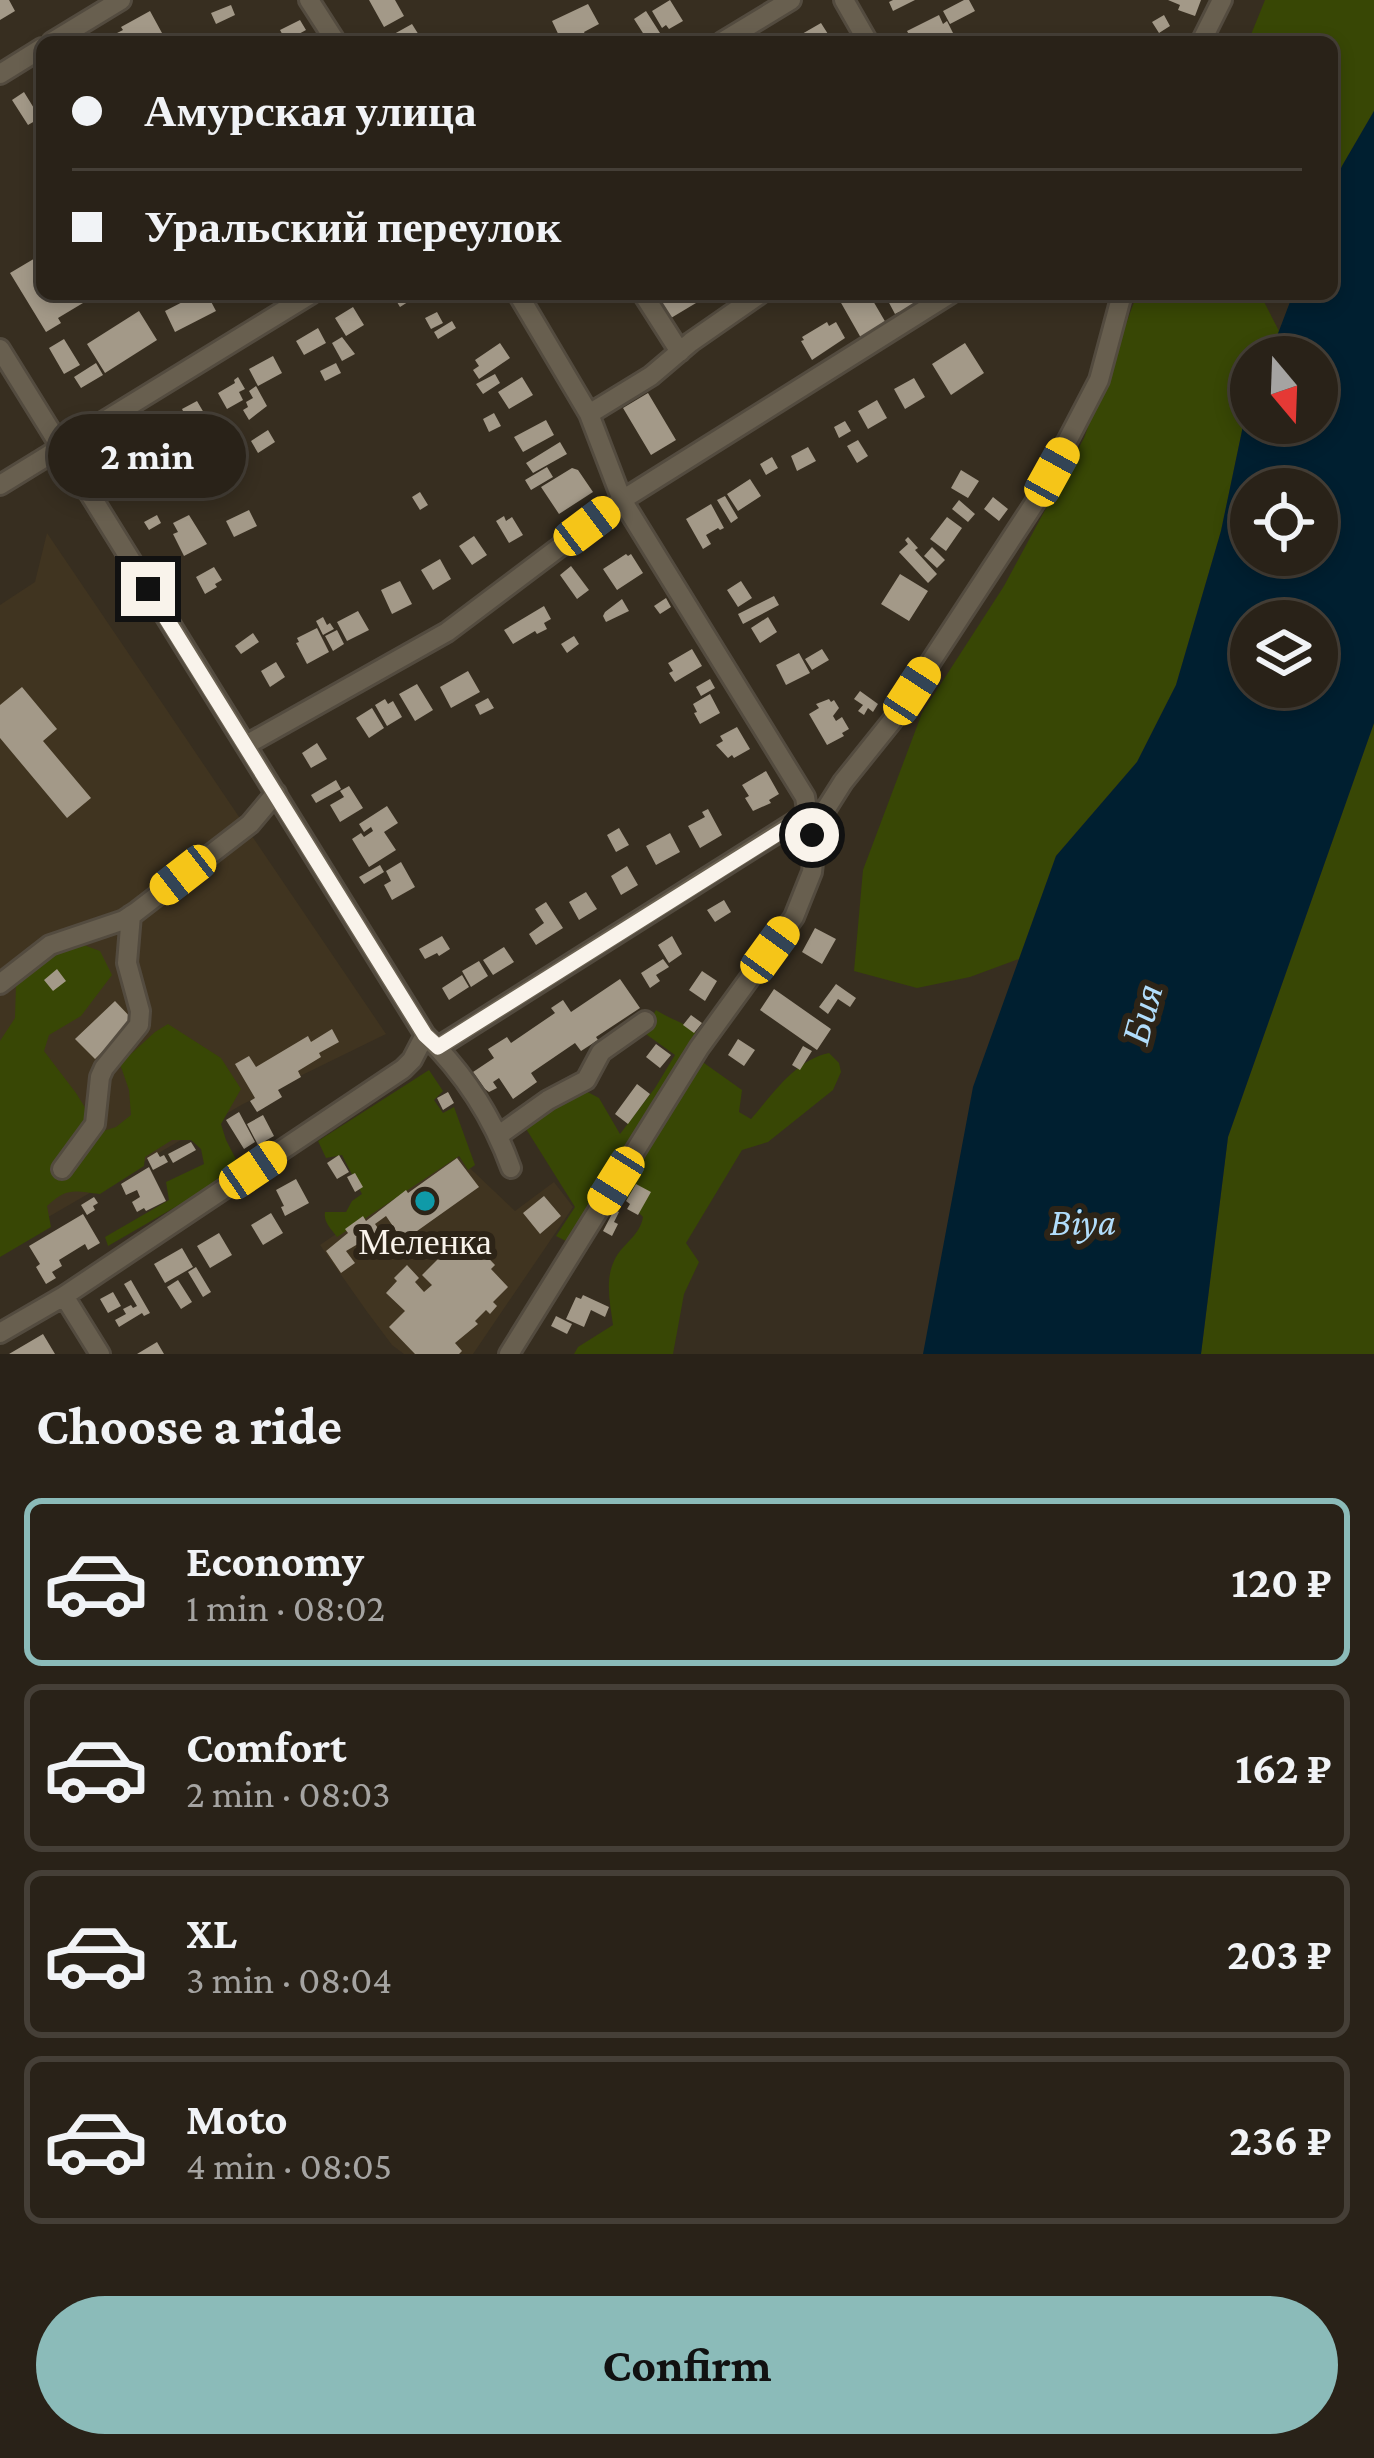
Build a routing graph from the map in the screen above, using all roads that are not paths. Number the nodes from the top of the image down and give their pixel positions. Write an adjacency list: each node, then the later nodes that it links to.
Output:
1 (121, 0): 6 (street)
2 (309, 0): 7 (street)
3 (791, 0): 8 (street)
4 (844, 0): 9 (street)
5 (1222, 0): 10 (street)
6 (62, 36)
7 (332, 36)
8 (732, 36)
9 (865, 36)
10 (1204, 36)
11 (36, 52): 12 (street)
12 (0, 74)
13 (301, 300): 22 (street)
14 (522, 300): 21 (street)
15 (647, 300): 20 (street)
16 (752, 300): 20 (street)
17 (940, 300): 24 (street)
18 (1120, 300): 27 (street)
19 (0, 350): 22 (street)
20 (680, 352): 21 (street)
21 (589, 414): 24 (street)
22 (60, 448): 23 (street); 25 (street)
23 (0, 485)
24 (622, 500): 25 (street); 27 (street)
25 (245, 745): 26 (street)
26 (276, 793): 28 (street); 31 (street)
27 (810, 822): 31 (street); 38 (street)
28 (131, 915): 29 (street); 34 (street)
29 (0, 984)
30 (645, 1021): 32 (street)
31 (432, 1041): 32 (street); 35 (street)
32 (499, 1135): 33 (street)
33 (511, 1168)
34 (62, 1169)
35 (64, 1296): 36 (street); 37 (street)
36 (0, 1333)
37 (100, 1354)
38 (509, 1354)

